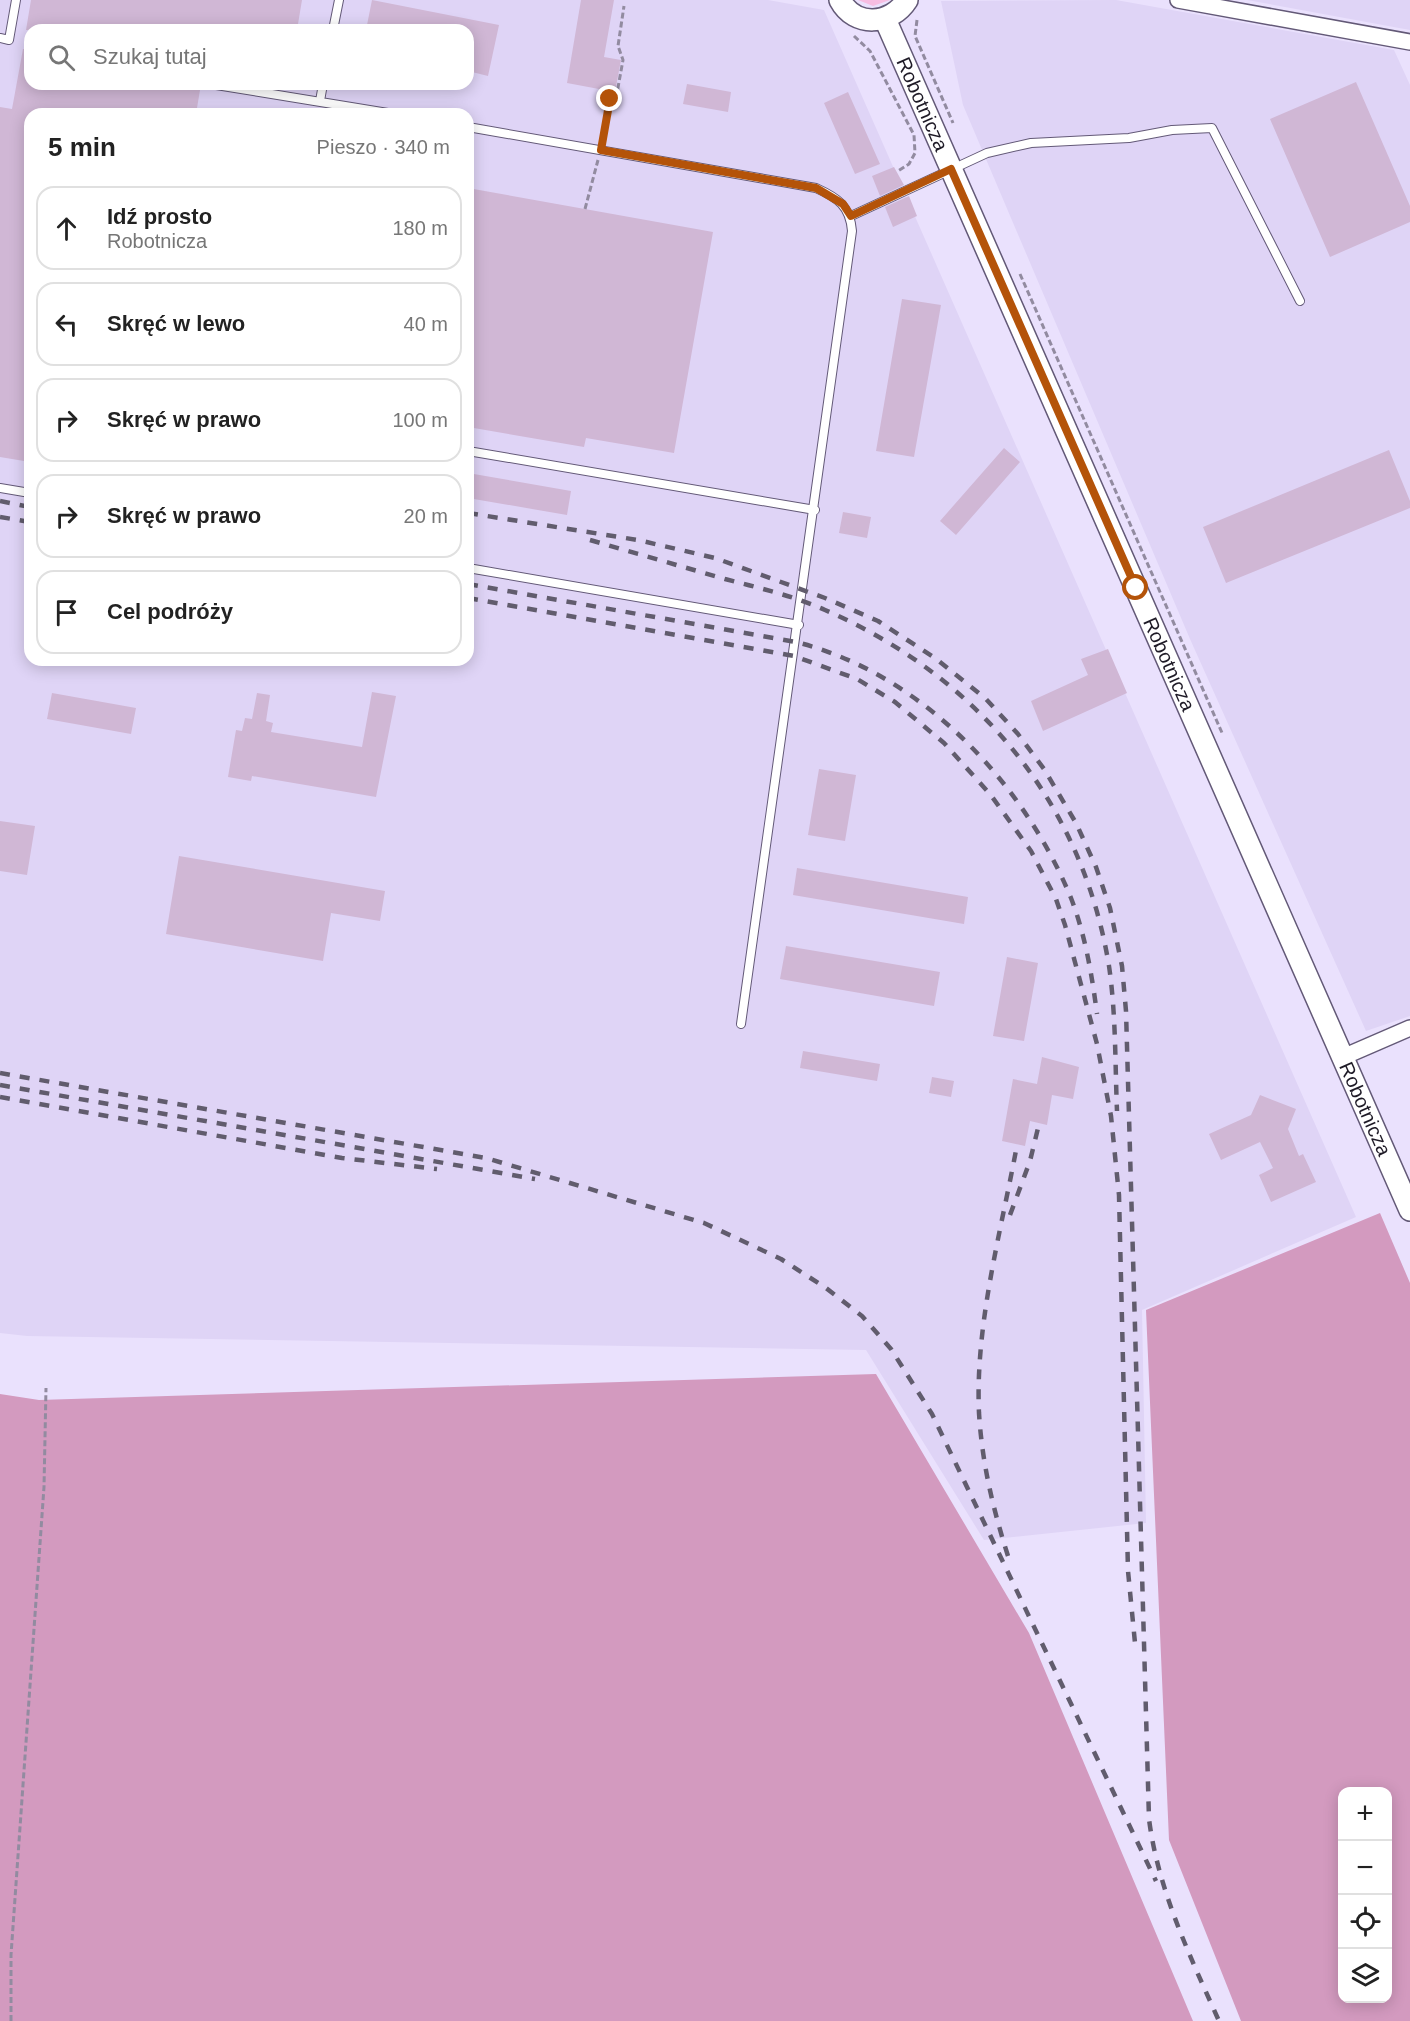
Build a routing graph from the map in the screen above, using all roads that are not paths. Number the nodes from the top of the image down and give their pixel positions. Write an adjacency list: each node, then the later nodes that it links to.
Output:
1 (16, 0): 8 (lane)
2 (339, 0): 7 (lane)
3 (840, 0): 6 (street)
4 (907, 0): 6 (street)
5 (1178, 0): 9 (street)
6 (885, 19): 15 (street, Robotnicza)
7 (334, 24)
8 (0, 38)
9 (1410, 42)
10 (249, 90): 12 (lane)
11 (322, 90): 12 (lane)
12 (320, 101): 13 (lane)
13 (360, 108)
14 (474, 128): 16 (lane)
15 (951, 169): 16 (lane); 17 (lane); 26 (street, Robotnicza)
16 (851, 216): 21 (lane)
17 (1300, 301)
18 (474, 452): 21 (lane)
19 (0, 488): 20 (lane)
20 (24, 492)
21 (815, 510): 23 (lane)
22 (474, 569): 23 (lane)
23 (799, 625): 24 (lane)
24 (741, 1024)
25 (1410, 1028): 26 (street)
26 (1343, 1057): 27 (street, Robotnicza)
27 (1410, 1210)

